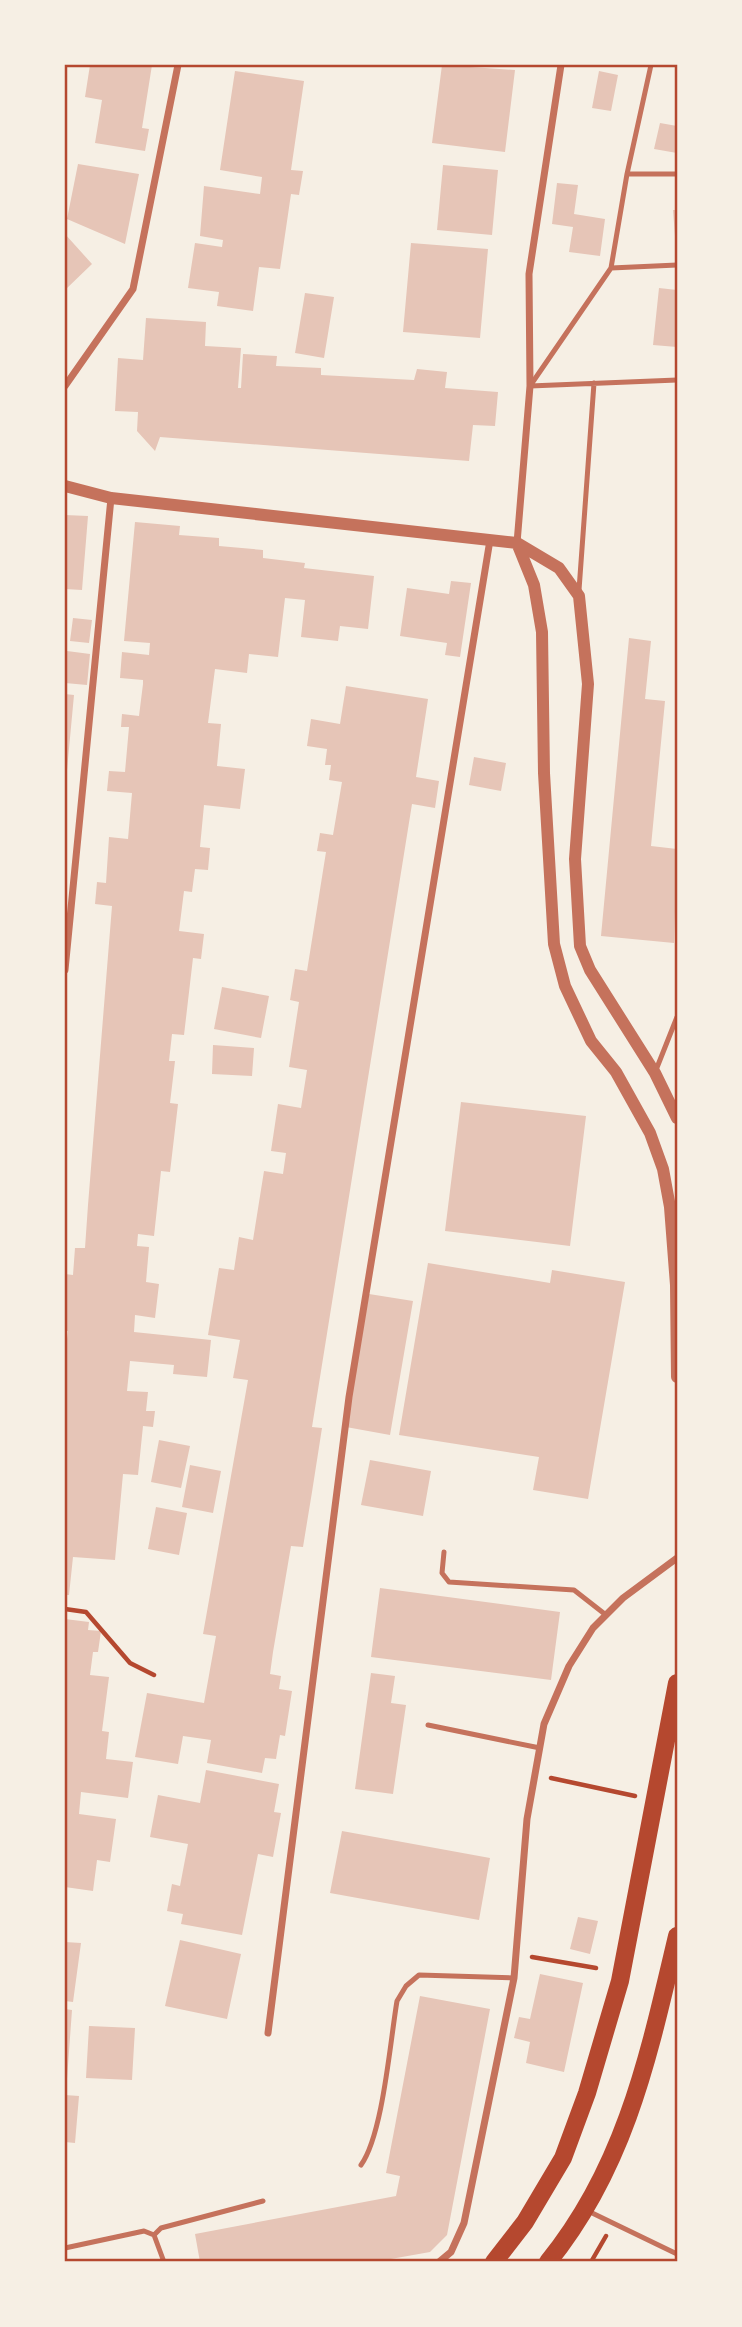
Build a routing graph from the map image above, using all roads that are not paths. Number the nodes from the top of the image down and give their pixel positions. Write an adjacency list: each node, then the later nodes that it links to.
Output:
1 (178, 65): 10 (street)
2 (561, 65): 11 (street)
3 (652, 65): 4 (lane)
4 (627, 174): 5 (lane); 7 (lane)
5 (677, 174)
6 (677, 265): 7 (lane)
7 (611, 268): 11 (lane)
8 (677, 380): 9 (lane)
9 (594, 383): 11 (lane); 16 (lane)
10 (65, 386)
11 (530, 386): 15 (street)
12 (65, 486): 13 (street)
13 (111, 498): 14 (street); 17 (street)
14 (489, 540): 15 (street); 30 (street)
15 (516, 543): 16 (street); 21 (street)
16 (579, 596): 19 (street)
17 (65, 970)
18 (677, 1017): 19 (lane)
19 (655, 1073): 20 (street)
20 (677, 1118)
21 (677, 1377)
22 (444, 1552): 24 (lane)
23 (677, 1558): 24 (street)
24 (606, 1615): 27 (street)
25 (677, 1684): 39 (main road)
26 (428, 1725): 27 (lane)
27 (540, 1748): 29 (street)
28 (677, 1936): 33 (main road)
29 (514, 1978): 31 (lane); 38 (street)
30 (268, 2033)
31 (361, 2165)
32 (263, 2201): 34 (lane)
33 (587, 2210): 36 (lane); 40 (main road)
34 (154, 2235): 35 (lane); 37 (lane)
35 (65, 2248)
36 (677, 2253)
37 (164, 2262)
38 (439, 2262)
39 (494, 2262)
40 (548, 2262)

